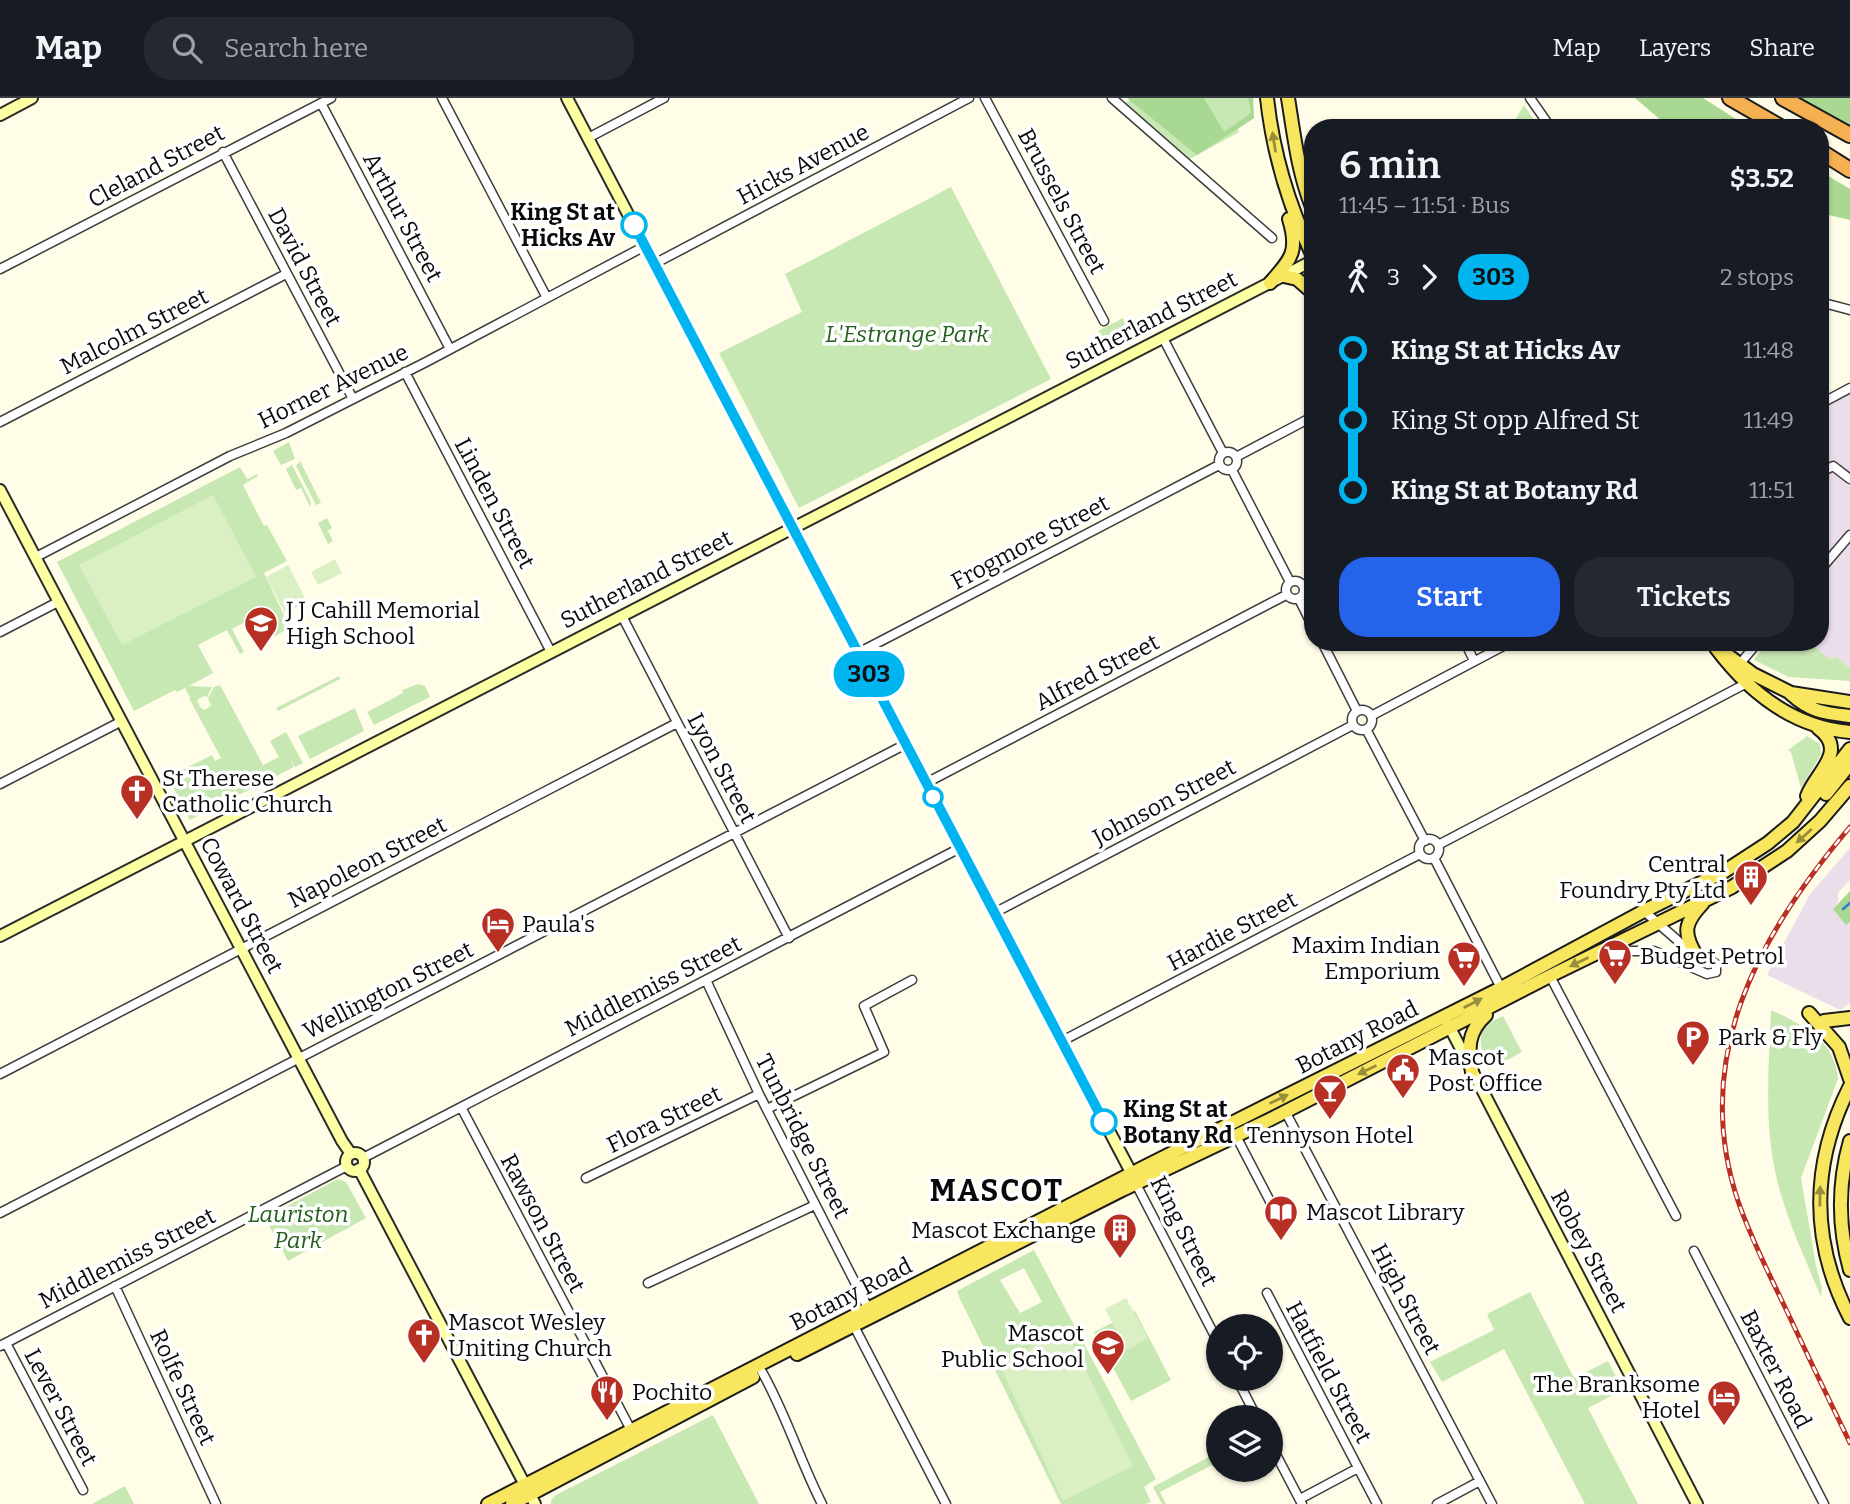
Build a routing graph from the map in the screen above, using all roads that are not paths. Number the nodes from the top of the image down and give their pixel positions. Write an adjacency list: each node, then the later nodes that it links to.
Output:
1 (32, 98): 16 (street)
2 (331, 98): 15 (street, Cleland Street)
3 (442, 98): 43 (street)
4 (567, 98): 24 (street, King Street)
5 (664, 98): 24 (street)
6 (969, 98): 36 (street, Hicks Avenue)
7 (985, 98): 46 (street, Brussels Street)
8 (1112, 98): 34 (street)
9 (1268, 98): 32 (main road, one-way to 9)
10 (1288, 98): 31 (main road)
11 (1530, 98): 17 (street)
12 (1730, 98): 18 (highway)
13 (1771, 98): 19 (highway)
14 (1783, 98): 20 (highway)
15 (321, 103): 26 (street, Cleland Street); 48 (street, Arthur Street)
16 (0, 115)
17 (1545, 119)
18 (1766, 119)
19 (1805, 119)
20 (1821, 119)
21 (1829, 123): 23 (highway)
22 (1829, 133): 25 (highway)
23 (1850, 135)
24 (588, 138): 35 (street, King Street)
25 (1850, 145)
26 (223, 152): 38 (street, Cleland Street); 39 (street, David Street)
27 (1829, 154): 29 (highway)
28 (1829, 156): 30 (highway)
29 (1850, 164)
30 (1850, 170)
31 (1304, 182)
32 (1284, 186): 33 (main road); 41 (main road)
33 (1304, 235)
34 (1272, 238)
35 (645, 246): 36 (street, King Street); 43 (street, Horner Avenue)
36 (654, 264): 62 (street, King Street)
37 (1304, 265): 40 (street, Sutherland Street)
38 (0, 269)
39 (286, 274): 51 (street, David Street); 54 (street, Malcolm Street)
40 (1284, 276): 41 (street, Sutherland Street); 42 (main road)
41 (1270, 283): 47 (street, Sutherland Street)
42 (1304, 285)
43 (547, 298): 48 (street, Horner Avenue)
44 (1829, 304): 45 (street)
45 (1850, 310)
46 (1104, 321)
47 (1163, 338): 55 (street); 62 (street, Sutherland Street)
48 (450, 349): 49 (street, Horner Avenue)
49 (405, 372): 51 (street, Horner Avenue); 79 (street, Linden Street)
50 (1850, 388): 52 (street)
51 (353, 399): 64 (street, Horner Avenue)
52 (1829, 399)
53 (1304, 421): 56 (street)
54 (0, 422)
55 (1223, 453): 56 (street); 57 (street)
56 (1236, 457): 59 (street)
57 (1219, 465): 59 (street); 80 (street, Frogmore Street)
58 (1829, 468): 60 (street)
59 (1232, 470): 66 (street)
60 (1850, 479)
61 (0, 491): 64 (street, Coward Street)
62 (793, 528): 72 (street, Sutherland Street); 80 (street, King Street)
63 (1850, 535): 65 (street)
64 (36, 557): 70 (street, Coward Street)
65 (1829, 560)
66 (1290, 582): 67 (street); 68 (street)
67 (1303, 586): 69 (street)
68 (1286, 595): 69 (street); 98 (street, Alfred Street)
69 (1299, 599): 71 (street)
70 (58, 602): 73 (street); 89 (street, Coward Street)
71 (1304, 609)
72 (622, 615): 79 (street, Sutherland Street); 90 (street, Lyon Street)
73 (0, 632)
74 (1327, 651): 86 (street)
75 (1469, 651): 81 (street)
76 (1493, 651): 81 (street)
77 (1720, 651): 82 (main road)
78 (1750, 651): 82 (street)
79 (551, 652): 103 (street, Sutherland Street)
80 (858, 653): 95 (street, King Street)
81 (1474, 661): 87 (street)
82 (1737, 667): 83 (main road); 84 (main road)
83 (1746, 683): 92 (main road); 105 (street)
84 (1791, 693): 85 (main road); 88 (main road)
85 (1850, 702)
86 (1357, 711): 87 (street); 91 (street)
87 (1371, 716): 93 (street)
88 (1850, 716)
89 (122, 721): 99 (street); 103 (street, Coward Street)
90 (677, 723): 102 (street, Lyon Street); 115 (street, Napoleon Street)
91 (1353, 725): 93 (street); 111 (street, Johnson Street)
92 (1815, 725): 94 (main road); 101 (main road)
93 (1366, 729): 104 (street)
94 (1850, 731)
95 (906, 744): 98 (street, King Street); 102 (street, Wellington Street)
96 (1850, 750): 101 (main road, Botany Road)
97 (1850, 764): 101 (main road)
98 (926, 783): 106 (street, King Street)
99 (0, 784)
100 (1850, 786): 109 (main road, Botany Road, one-way to 109)
101 (1804, 809): 110 (main road, Botany Road)
102 (735, 833): 114 (street, Lyon Street); 127 (street, Wellington Street)
103 (184, 841): 113 (street, Sutherland Street); 115 (street, Coward Street)
104 (1424, 841): 105 (street); 107 (street)
105 (1438, 845): 108 (street)
106 (960, 848): 111 (street, King Street); 114 (street, Middlemiss Street)
107 (1420, 854): 108 (street); 126 (street, Hardie Street)
108 (1434, 858): 121 (street)
109 (1706, 900): 112 (main road, Botany Road); 117 (main road)
110 (1644, 911): 112 (street); 121 (main road, Botany Road)
111 (993, 913): 126 (street, King Street)
112 (1657, 923): 116 (main road, Botany Road); 117 (street)
113 (0, 936)
114 (789, 938): 119 (street, Middlemiss Street)
115 (242, 948): 127 (street, Coward Street); 129 (street, Napoleon Street)
116 (1601, 951): 117 (street); 118 (main road, Botany Road, one-way to 118)
117 (1696, 955)
118 (1550, 976): 121 (main road, Botany Road); 146 (street)
119 (706, 980): 132 (street, Tunbridge Street); 133 (street, Middlemiss Street)
120 (912, 980): 134 (street)
121 (1503, 994): 125 (main road, Botany Road); 128 (main road)
122 (1810, 1013): 130 (main road)
123 (1850, 1018): 124 (main road)
124 (1824, 1021)
125 (1448, 1023): 128 (street, Robey Street); 135 (main road, Botany Road, one-way to 135); 142 (main road, Botany Road, one-way to 125)
126 (1062, 1041): 142 (street, King Street)
127 (299, 1058): 138 (street, Coward Street); 145 (street, Wellington Street)
128 (1472, 1072): 173 (street, Robey Street)
129 (0, 1074)
130 (1850, 1079)
131 (1850, 1086): 153 (main road, one-way to 131)
132 (759, 1094): 134 (street, Tunbridge Street); 141 (street, Flora Street)
133 (461, 1107): 139 (street, Middlemiss Street); 158 (street, Rawson Street)
134 (767, 1110): 143 (street, Tunbridge Street)
135 (1285, 1111): 136 (main road, Botany Road); 161 (street, High Street)
136 (1237, 1136): 142 (main road, Botany Road); 144 (street)
137 (1850, 1141): 148 (main road)
138 (351, 1154): 139 (street); 140 (street)
139 (361, 1164): 140 (street); 163 (street)
140 (347, 1166): 150 (street, Middlemiss Street)
141 (586, 1178)
142 (1134, 1179): 152 (main road, Botany Road); 154 (street, King Street); 155 (main road, Botany Road)
143 (815, 1205): 149 (street); 152 (street, Tunbridge Street)
144 (1274, 1209)
145 (0, 1213)
146 (1676, 1216)
147 (1694, 1251): 174 (street, Baxter Road)
148 (1850, 1270)
149 (648, 1283)
150 (115, 1286): 156 (street, Middlemiss Street); 165 (street, Rolfe Street)
151 (1267, 1293): 160 (street, Hatfield Street)
152 (869, 1308): 158 (main road, Botany Road)
153 (1850, 1318)
154 (1206, 1319)
155 (854, 1326): 157 (main road, Botany Road); 169 (street)
156 (3, 1344): 162 (street, Lever Street)
157 (762, 1372): 163 (main road, Botany Road); 168 (street)
158 (631, 1430): 163 (main road, Botany Road)
159 (1283, 1467): 164 (street)
160 (1358, 1468): 164 (street, Hatfield Street); 170 (street, Hatfield Street)
161 (1479, 1481): 171 (street); 172 (street, High Street)
162 (83, 1490)
163 (530, 1495): 166 (main road, Botany Road); 167 (main road, Botany Road)
164 (1301, 1501)
165 (216, 1504)
166 (488, 1504)
167 (512, 1504)
168 (822, 1504)
169 (946, 1504)
170 (1377, 1504)
171 (1437, 1504)
172 (1492, 1504)
173 (1697, 1504)
174 (1824, 1504)

